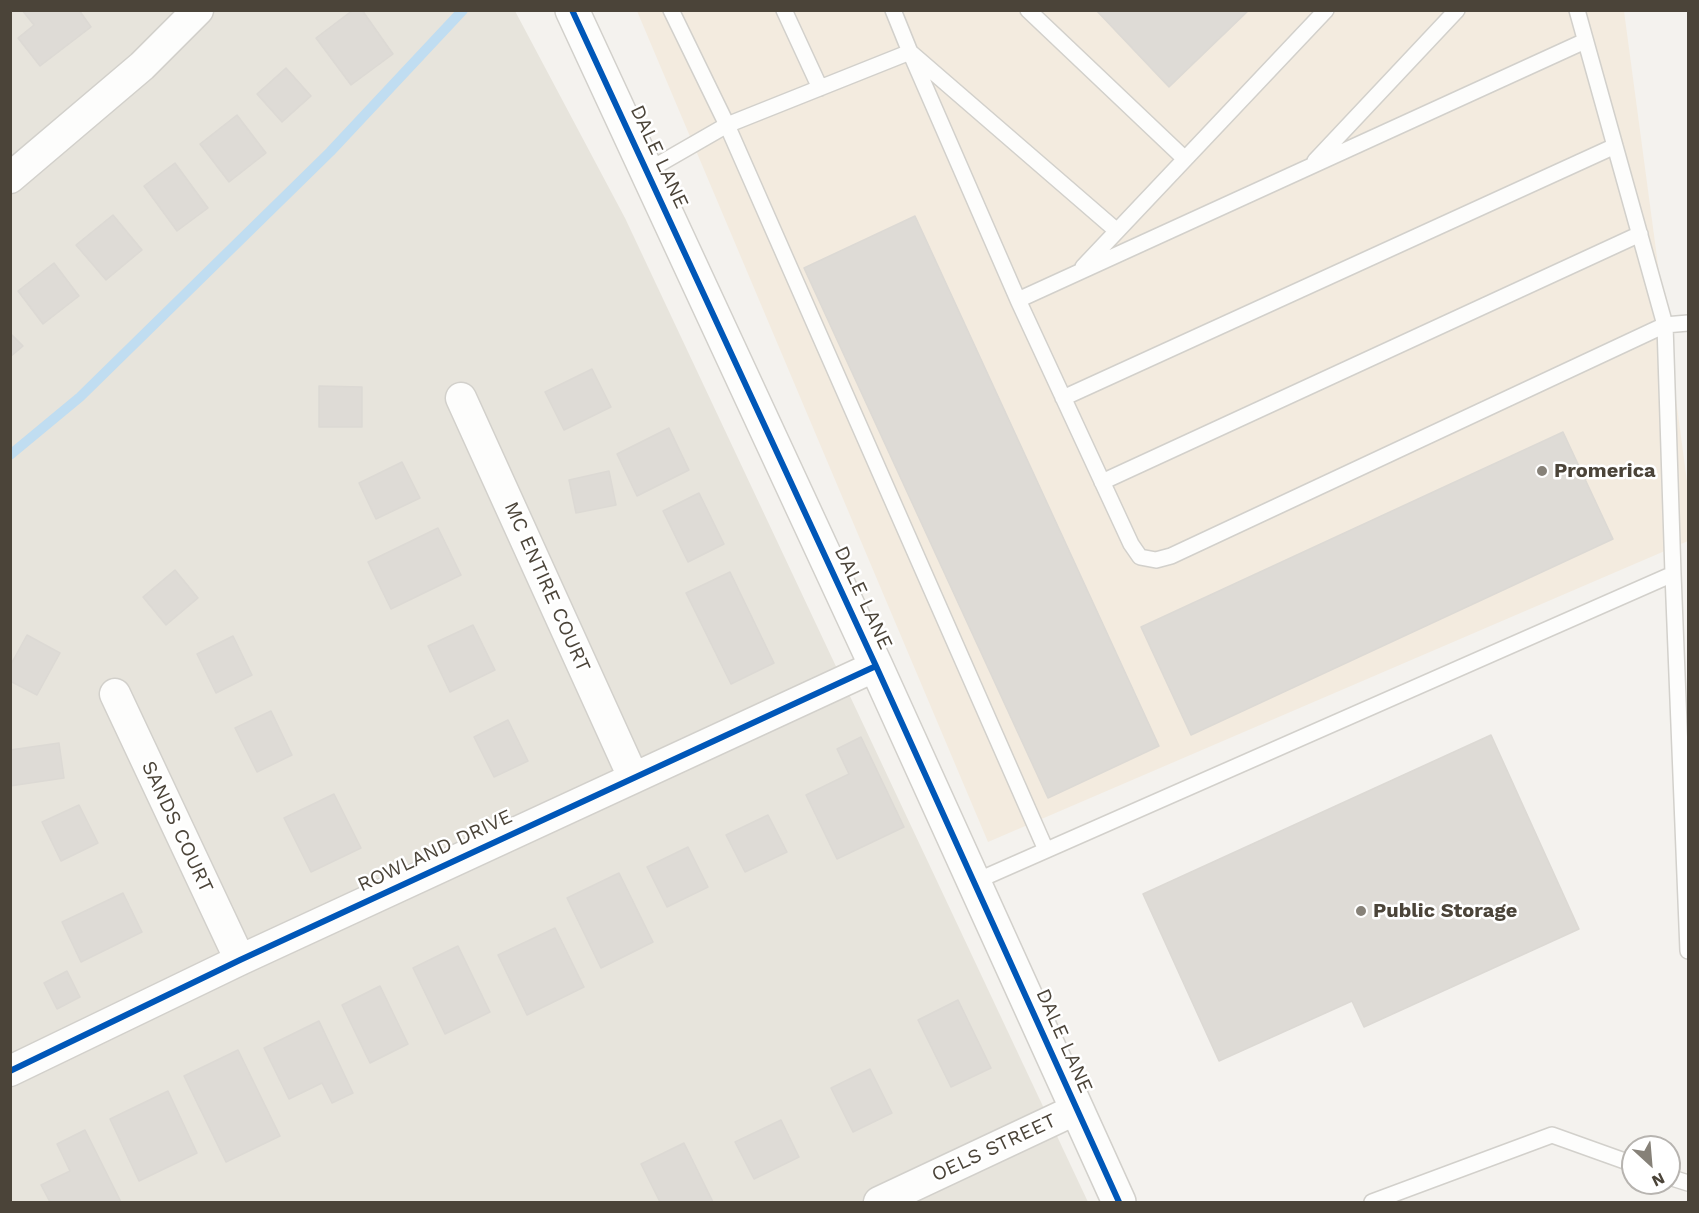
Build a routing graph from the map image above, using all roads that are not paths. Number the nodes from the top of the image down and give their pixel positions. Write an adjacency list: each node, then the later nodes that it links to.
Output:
1 (198, 10): 18 (street)
2 (572, 10): 17 (street, DALE LANE)
3 (671, 10): 13 (lane)
4 (784, 10): 12 (lane)
5 (892, 10): 11 (lane)
6 (1028, 10): 15 (lane)
7 (1326, 10): 15 (lane)
8 (1457, 10): 16 (lane)
9 (1577, 10): 10 (lane)
10 (1585, 40): 14 (lane); 16 (lane)
11 (910, 52): 12 (lane); 19 (lane); 22 (lane)
12 (820, 88): 13 (lane)
13 (727, 125): 17 (lane); 32 (lane)
14 (1615, 146): 20 (lane); 26 (lane)
15 (1185, 159): 19 (lane)
16 (1309, 167): 21 (lane)
17 (647, 171): 29 (street, DALE LANE)
18 (10, 178)
19 (1117, 231): 21 (lane)
20 (1640, 234): 24 (lane); 27 (lane)
21 (1076, 274): 22 (lane)
22 (1018, 300): 26 (lane)
23 (1689, 323): 24 (lane)
24 (1665, 326): 27 (lane); 28 (lane)
25 (460, 398): 31 (street, MC ENTIRE COURT)
26 (1063, 398): 27 (lane)
27 (1102, 482)
28 (1673, 574): 32 (lane); 34 (lane)
29 (876, 666): 31 (street, ROWLAND DRIVE); 33 (street, DALE LANE)
30 (115, 694): 35 (street, SANDS COURT)
31 (633, 777): 35 (street, ROWLAND DRIVE)
32 (1046, 850): 33 (lane)
33 (974, 882): 37 (street, DALE LANE)
34 (1689, 951)
35 (240, 960): 36 (street, ROWLAND DRIVE)
36 (10, 1071)
37 (1077, 1109): 39 (street, OELS STREET); 40 (street, DALE LANE)
38 (1621, 1160): 41 (lane)
39 (879, 1203)
40 (1119, 1203)
41 (1372, 1203)

